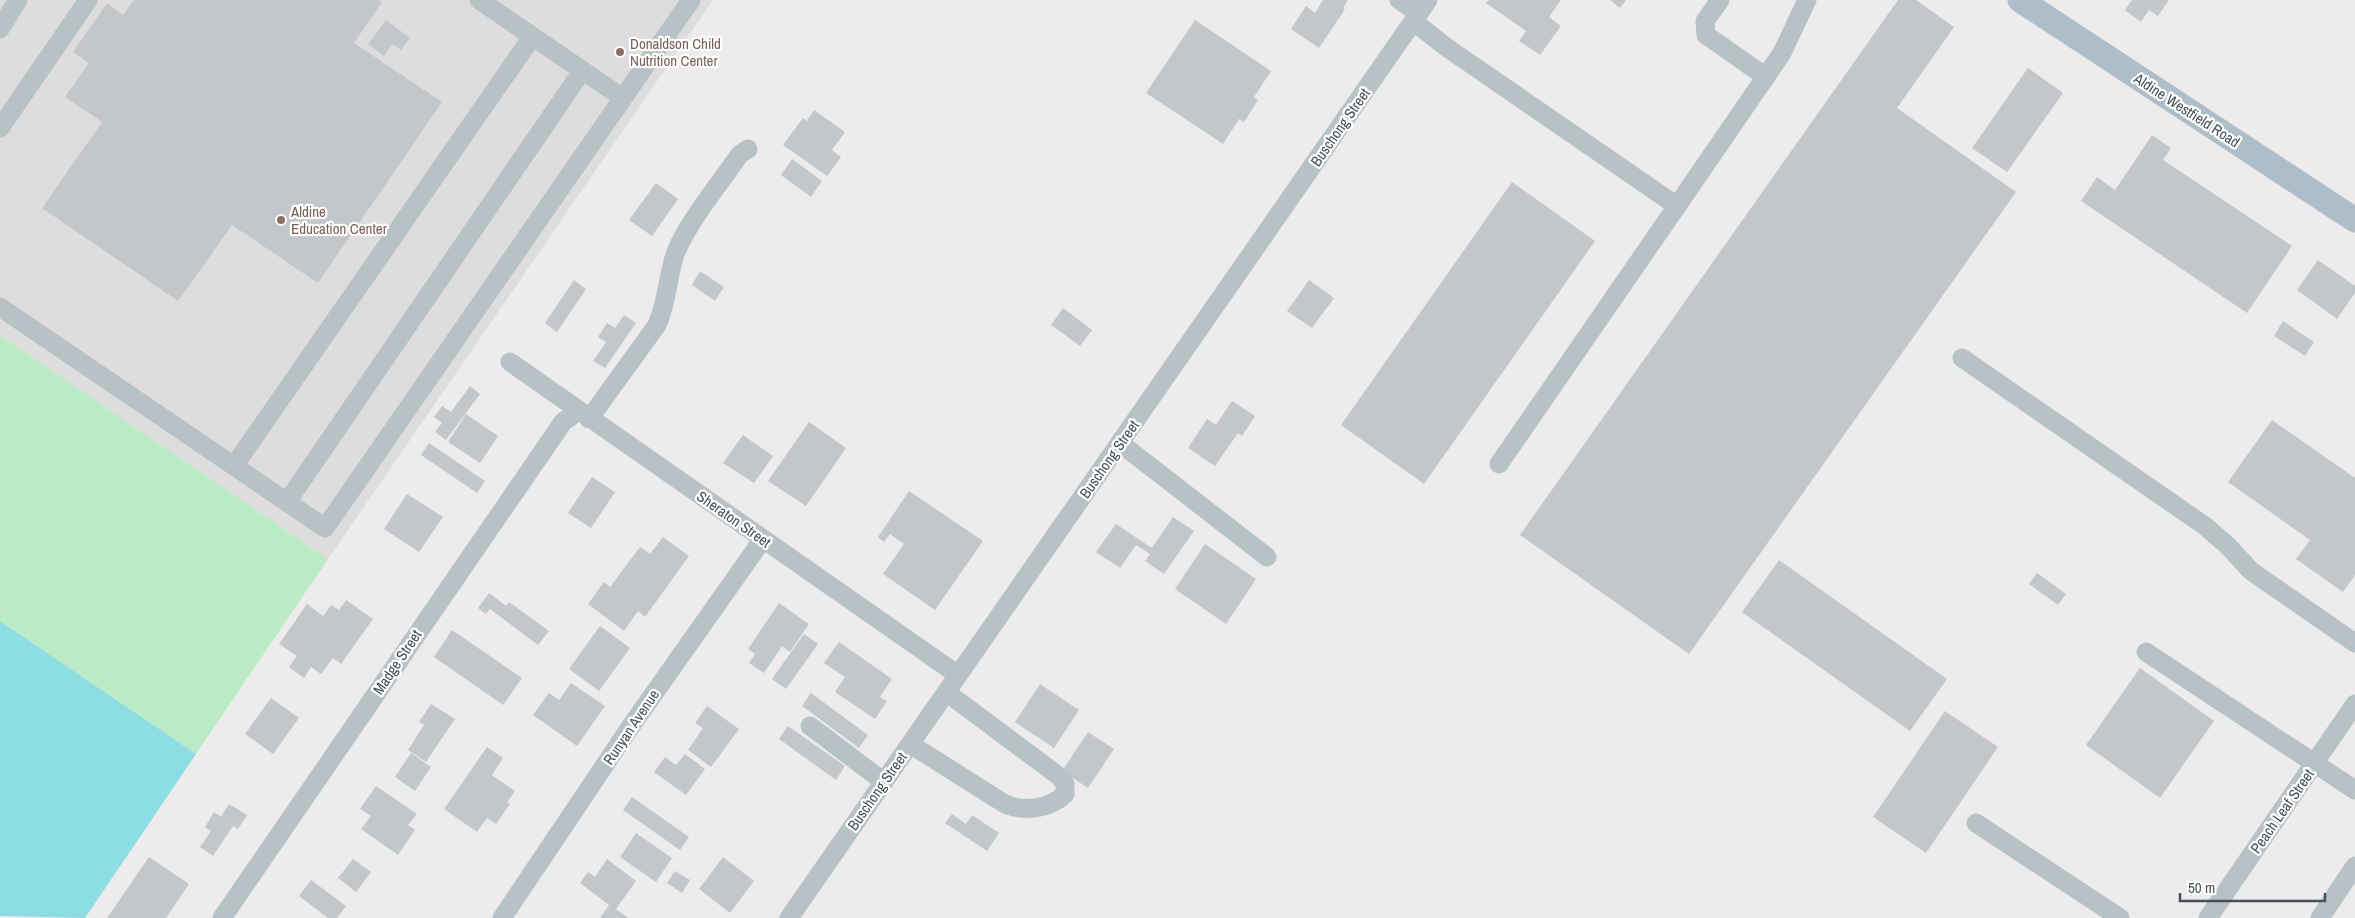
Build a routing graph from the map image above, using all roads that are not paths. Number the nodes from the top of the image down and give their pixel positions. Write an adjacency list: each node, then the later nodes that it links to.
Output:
1 (18, 0): 10 (street)
2 (88, 0): 15 (street)
3 (479, 0): 11 (street)
4 (691, 0): 14 (street)
5 (1399, 0): 9 (street)
6 (1720, 0): 13 (street)
7 (1807, 0): 13 (street)
8 (2020, 0): 18 (main road, Aldine Westfield Road)
9 (1420, 11): 17 (street); 23 (street, Buschong Street)
10 (0, 29)
11 (532, 36): 12 (street); 25 (street)
12 (582, 70): 14 (street); 26 (street)
13 (1766, 77): 17 (street)
14 (623, 98): 26 (street)
15 (0, 128)
16 (748, 149): 22 (street, Madge Street)
17 (1677, 206): 24 (street)
18 (2355, 220)
19 (0, 307): 25 (street)
20 (1962, 358): 29 (street)
21 (510, 362): 22 (street, Sheraton Street)
22 (583, 415): 27 (street, Sheraton Street); 42 (street, Madge Street)
23 (1120, 443): 28 (street); 31 (street, Buschong Street)
24 (1499, 464)
25 (234, 466): 26 (street)
26 (287, 502)
27 (763, 539): 31 (street, Sheraton Street); 43 (street, Runyan Avenue)
28 (1267, 557)
29 (2355, 643)
30 (2146, 652): 36 (street)
31 (958, 675): 32 (street, Buschong Street)
32 (946, 692): 35 (street, Buschong Street); 35 (street)
33 (2355, 704): 36 (street, Peach Leaf Street)
34 (810, 726): 37 (street)
35 (910, 744): 37 (street, Buschong Street)
36 (2315, 763): 38 (street); 45 (street, Peach Leaf Street)
37 (884, 782): 41 (street, Buschong Street)
38 (2355, 790)
39 (1976, 823): 44 (street)
40 (2355, 866): 46 (street)
41 (791, 917)
42 (222, 918)
43 (502, 918)
44 (2120, 918)
45 (2208, 918)
46 (2320, 918)

